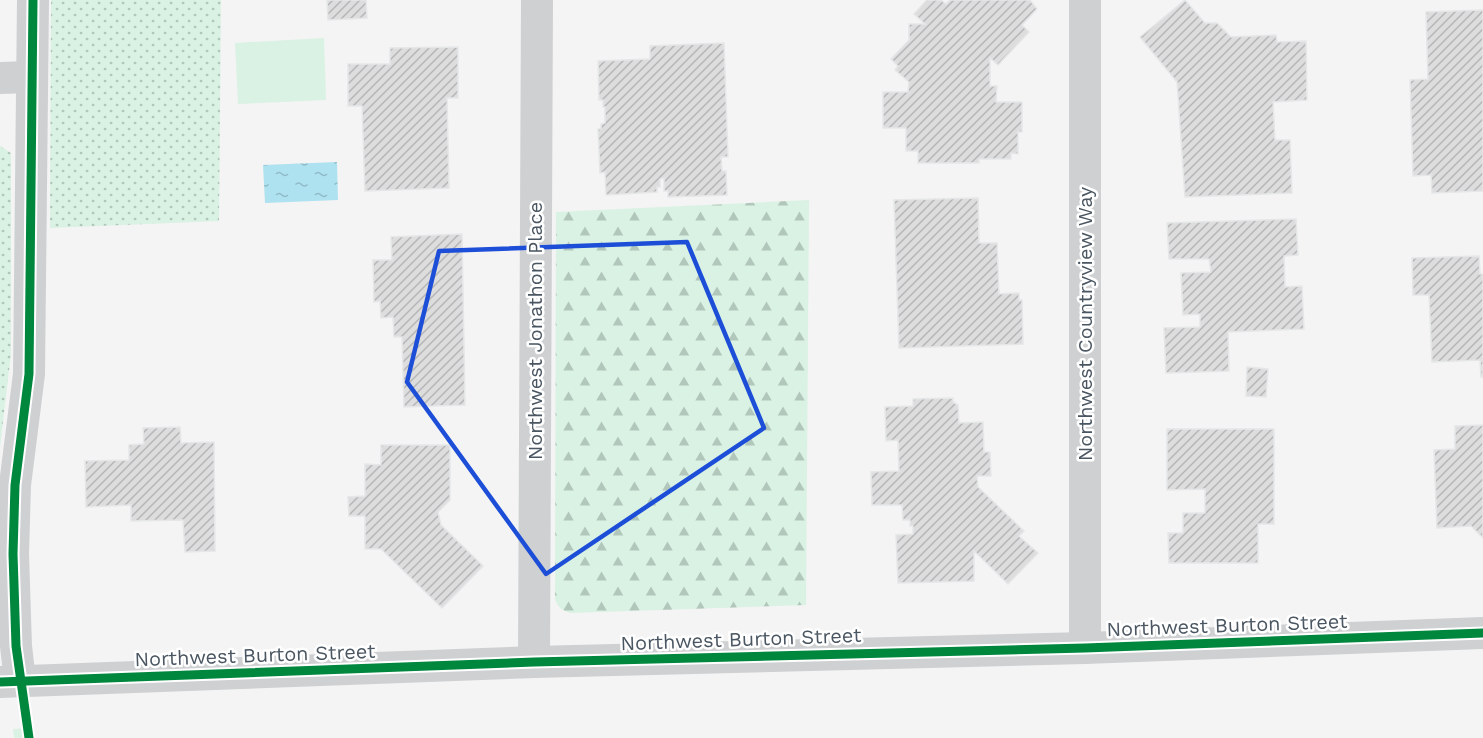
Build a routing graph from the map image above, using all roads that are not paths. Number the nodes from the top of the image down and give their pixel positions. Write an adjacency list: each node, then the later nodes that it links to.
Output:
1 (33, 0): 4 (street)
2 (537, 0): 8 (street, Northwest Jonathon Place)
3 (1085, 0): 7 (street, Northwest Countryview Way)
4 (31, 77): 5 (street); 9 (street)
5 (0, 78)
6 (1483, 633): 7 (street, Northwest Burton Street)
7 (1085, 648): 8 (street, Northwest Burton Street)
8 (534, 662): 9 (street, Northwest Burton Street)
9 (10, 682)

